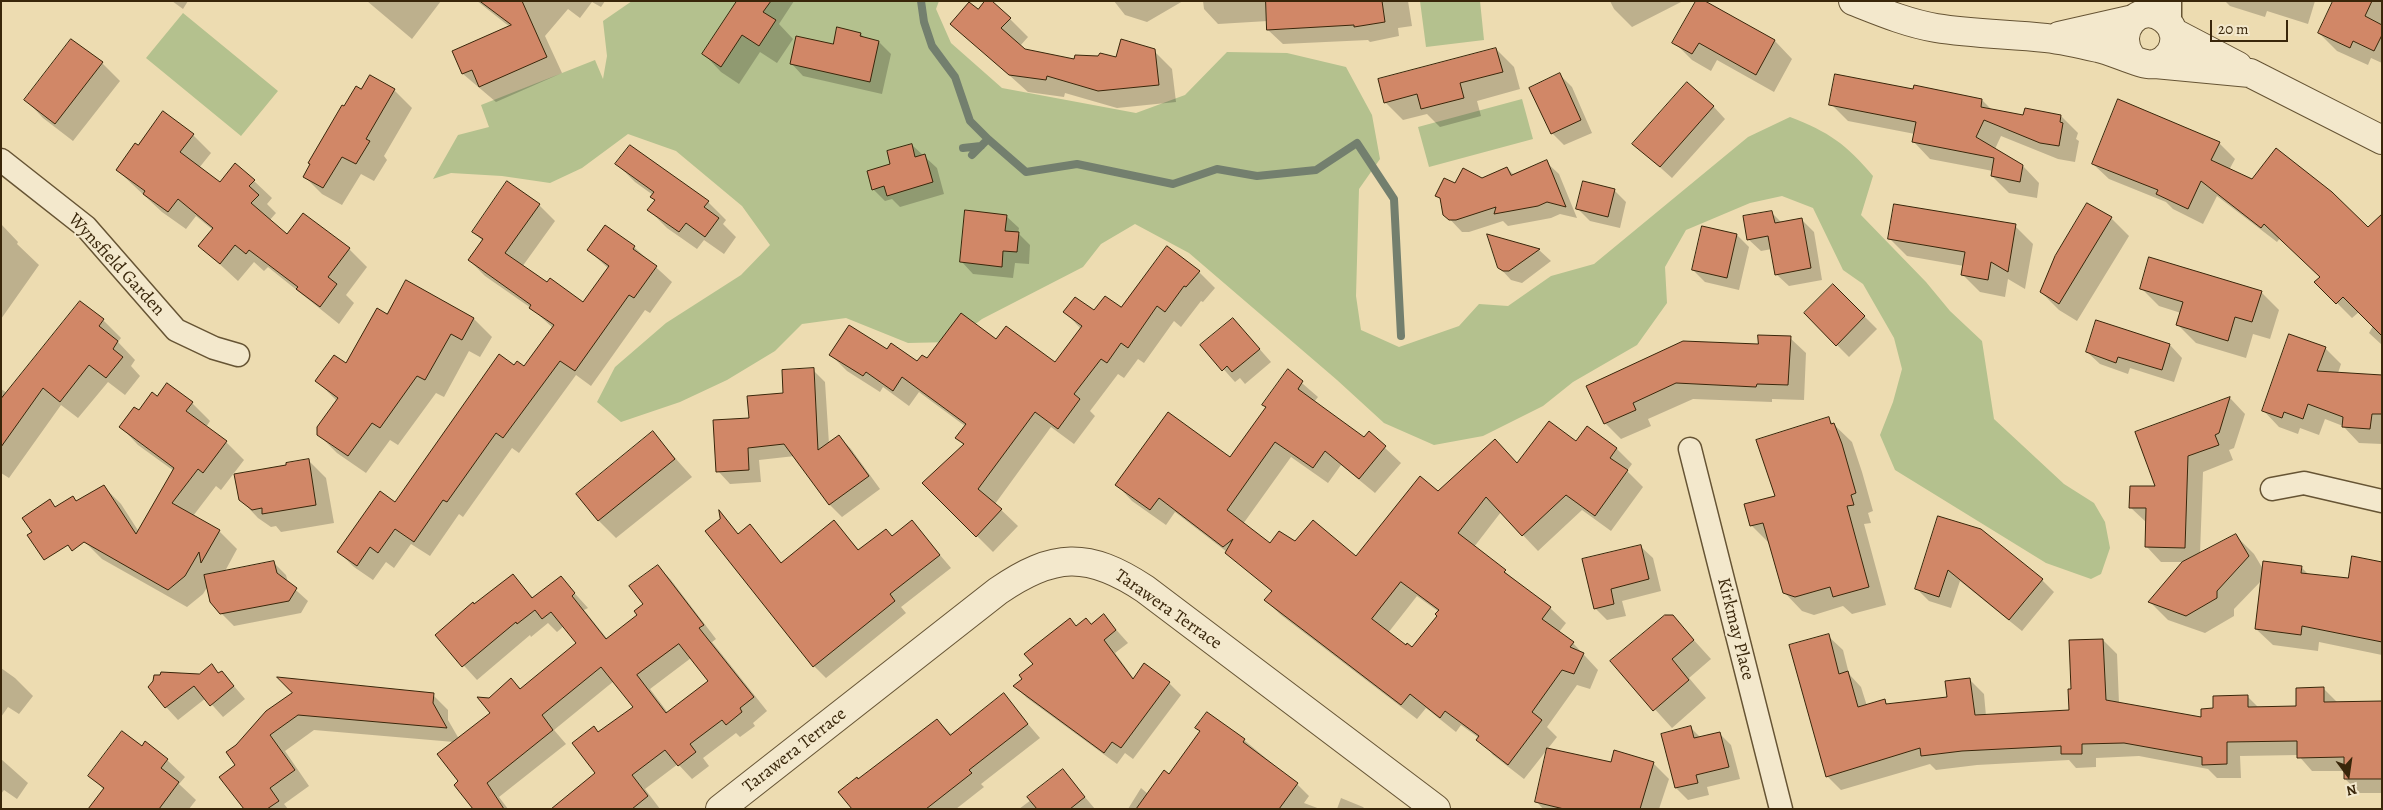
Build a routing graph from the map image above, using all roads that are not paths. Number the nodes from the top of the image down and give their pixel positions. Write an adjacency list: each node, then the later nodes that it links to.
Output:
1 (1854, 1): 4 (street)
2 (2141, 12): 3 (street); 4 (street); 5 (street)
3 (2171, 19): 5 (street); 6 (street)
4 (2047, 38): 5 (street)
5 (2143, 60): 6 (street)
6 (2251, 73): 7 (street)
7 (2382, 140)
8 (1, 160): 9 (street, Wynsfield Garden)
9 (238, 355)
10 (1690, 449): 15 (street, Kirkmay Place)
11 (2272, 489): 12 (street)
12 (2382, 501)
13 (720, 809): 14 (street, Tarawera Terrace)
14 (1436, 809)
15 (1781, 809)

